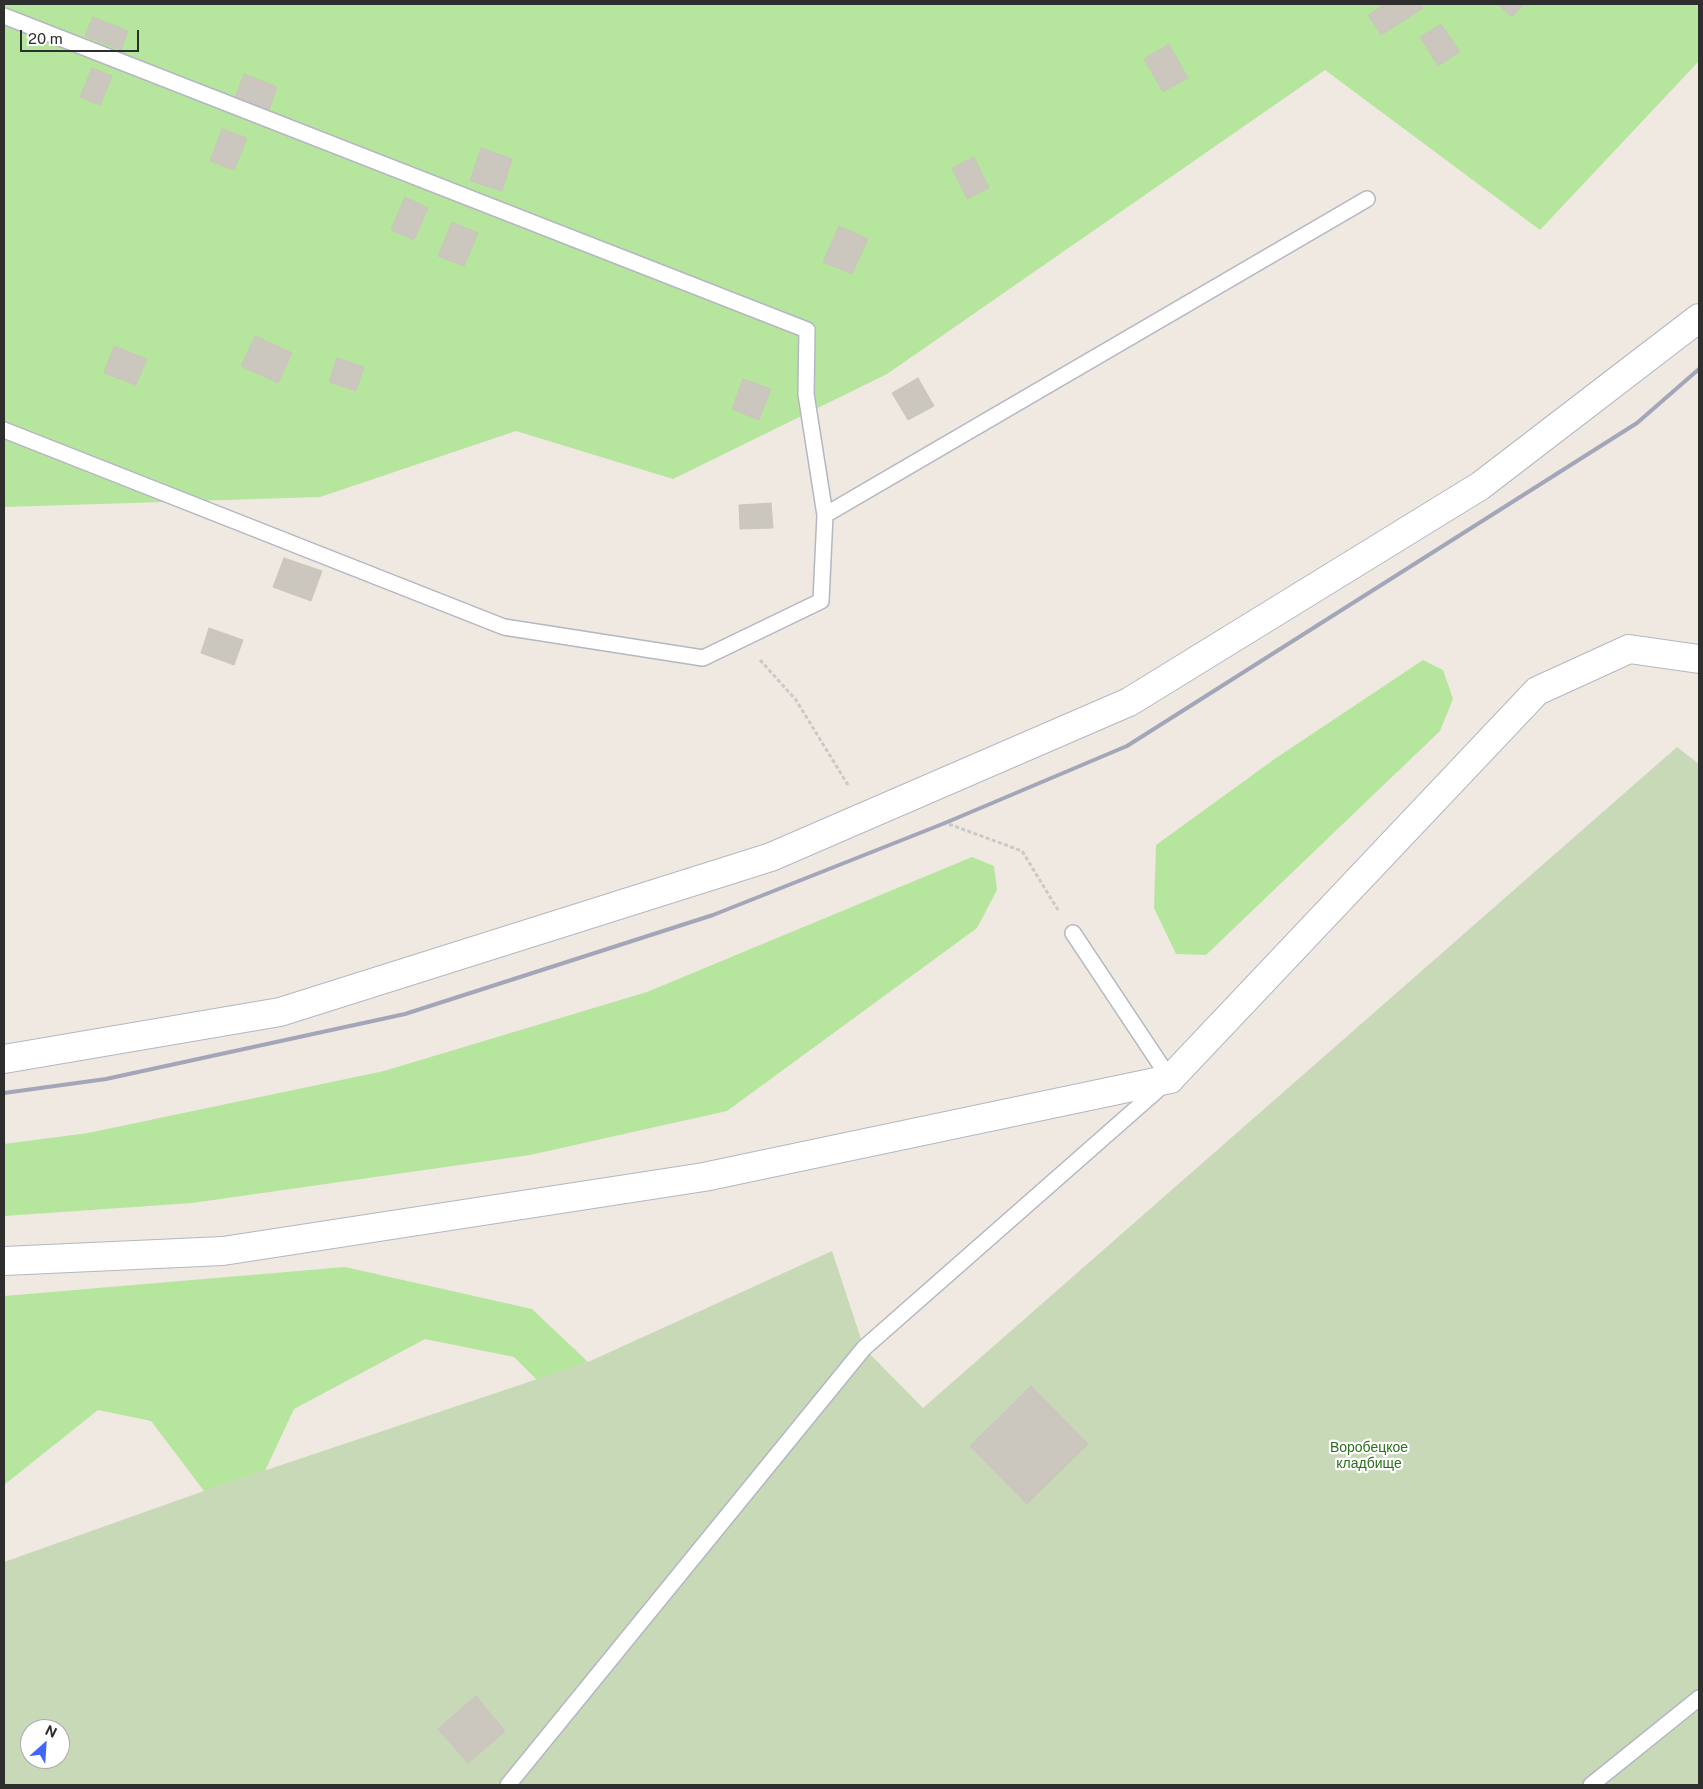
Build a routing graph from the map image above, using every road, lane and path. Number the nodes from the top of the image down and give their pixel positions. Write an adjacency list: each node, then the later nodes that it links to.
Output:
1 (6, 4): 2 (lane)
2 (4, 12)
3 (4, 16): 7 (lane)
4 (1367, 199): 7 (lane)
5 (1699, 318): 10 (street)
6 (4, 430): 7 (lane)
7 (825, 515)
8 (1699, 660): 11 (street)
9 (1073, 933): 11 (lane)
10 (4, 1059)
11 (1170, 1079): 12 (street); 14 (lane)
12 (4, 1261)
13 (1699, 1698): 15 (lane)
14 (508, 1785)
15 (1591, 1785)

